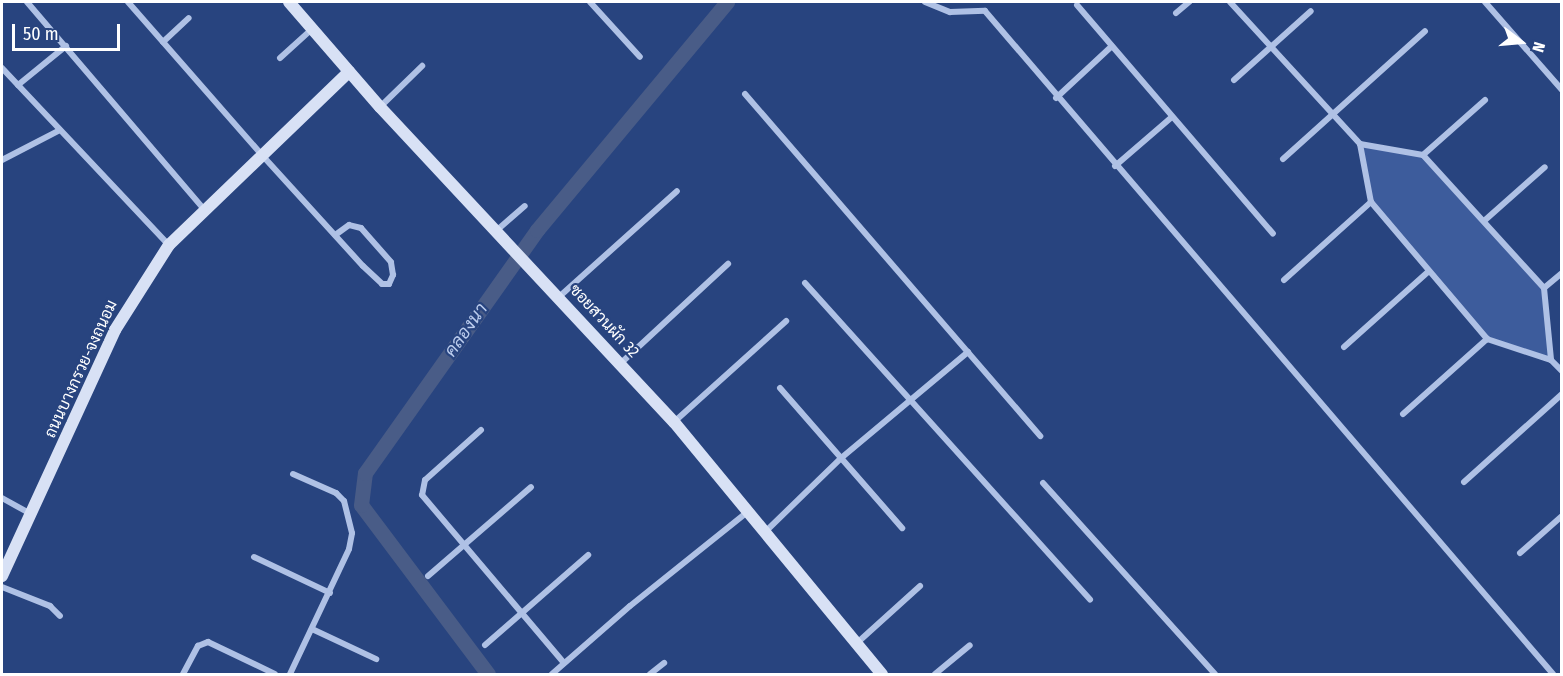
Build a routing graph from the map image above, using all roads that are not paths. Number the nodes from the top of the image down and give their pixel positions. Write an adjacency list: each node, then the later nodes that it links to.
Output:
1 (27, 2): 16 (street)
2 (128, 2): 15 (street)
3 (289, 2): 13 (street, ซอยสวนผัก 32)
4 (590, 2): 19 (street)
5 (925, 2): 28 (street)
6 (1189, 2): 11 (street)
7 (1230, 2): 18 (street)
8 (1485, 2): 26 (street)
9 (1077, 5): 17 (street)
10 (1311, 11): 18 (street)
11 (1176, 13)
12 (189, 18): 15 (street)
13 (312, 29): 20 (street); 23 (street, ซอยสวนผัก 32)
14 (1425, 32): 31 (street)
15 (163, 42): 35 (street)
16 (66, 46): 25 (street); 44 (street)
17 (1112, 46): 28 (street); 32 (street)
18 (1272, 47): 24 (street); 31 (street)
19 (640, 57)
20 (280, 58)
21 (422, 66): 30 (street)
22 (2, 68): 25 (street)
23 (350, 72): 30 (street, ซอยสวนผัก 32); 35 (street, ถนนบางกรวย-จงถนอม)
24 (1234, 80)
25 (18, 86): 33 (street)
26 (1562, 90)
27 (745, 94): 60 (street)
28 (1056, 98): 39 (street)
29 (1485, 99): 36 (street)
30 (380, 107): 46 (street, ซอยสวนผัก 32)
31 (1333, 114): 34 (street); 37 (street)
32 (1172, 117): 39 (street); 47 (street)
33 (60, 130): 38 (street); 49 (street)
34 (1360, 144): 36 (street); 42 (street)
35 (261, 154): 44 (street, ถนนบางกรวย-จงถนอม); 48 (street)
36 (1423, 155): 45 (street)
37 (1283, 159)
38 (2, 160)
39 (1115, 166): 109 (street)
40 (1545, 167): 45 (street)
41 (677, 191): 56 (street)
42 (1371, 202): 51 (street); 53 (street)
43 (525, 206): 46 (street)
44 (204, 209): 49 (street, ถนนบางกรวย-จงถนอม)
45 (1484, 221): 55 (street)
46 (496, 232): 56 (street, ซอยสวนผัก 32)
47 (1273, 234)
48 (336, 236): 48 (street)
49 (169, 245): 78 (street, ถนนบางกรวย-จงถนอม)
50 (728, 264): 62 (street)
51 (1429, 271): 58 (street); 59 (street)
52 (1562, 273): 55 (street)
53 (1284, 280)
54 (805, 283): 66 (street)
55 (1544, 288): 61 (street)
56 (560, 296): 62 (street, ซอยสวนผัก 32)
57 (786, 321): 68 (street)
58 (1487, 339): 61 (street); 67 (street)
59 (1344, 347)
60 (968, 352): 66 (street); 70 (street)
61 (1551, 360): 63 (street)
62 (621, 363): 68 (street, ซอยสวนผัก 32)
63 (1562, 371)
64 (780, 388): 71 (street)
65 (1562, 394): 73 (street)
66 (910, 399): 71 (street); 91 (street)
67 (1403, 414)
68 (674, 422): 77 (street, ซอยสวนผัก 32)
69 (481, 430): 82 (street)
70 (1040, 436)
71 (840, 459): 80 (street); 81 (street)
72 (293, 474): 90 (street)
73 (1464, 482)
74 (1043, 483): 108 (street)
75 (531, 487): 82 (street)
76 (2, 498): 78 (street)
77 (746, 513): 81 (street, ซอยสวนผัก 32); 99 (street)
78 (32, 514): 86 (street, ถนนบางกรวย-จงถนอม)
79 (1562, 516): 83 (street)
80 (902, 528)
81 (763, 534): 95 (street, ซอยสวนผัก 32)
82 (465, 544): 87 (street); 92 (street)
83 (1520, 553)
84 (588, 555): 92 (street)
85 (254, 557): 90 (street)
86 (2, 576)
87 (428, 576)
88 (920, 586): 95 (street)
89 (2, 587): 93 (street)
90 (330, 593): 94 (street)
91 (1090, 600)
92 (521, 614): 96 (street); 99 (street)
93 (60, 616)
94 (312, 629): 98 (street); 104 (street)
95 (856, 644): 106 (street, ซอยสวนผัก 32)
96 (485, 645)
97 (969, 645): 107 (street)
98 (376, 659)
99 (564, 663): 101 (street)
100 (664, 663): 105 (street)
101 (552, 674)
102 (183, 675): 103 (street)
103 (275, 675)
104 (290, 675)
105 (650, 675)
106 (882, 675)
107 (935, 675)
108 (1215, 675)
109 (1553, 675)

